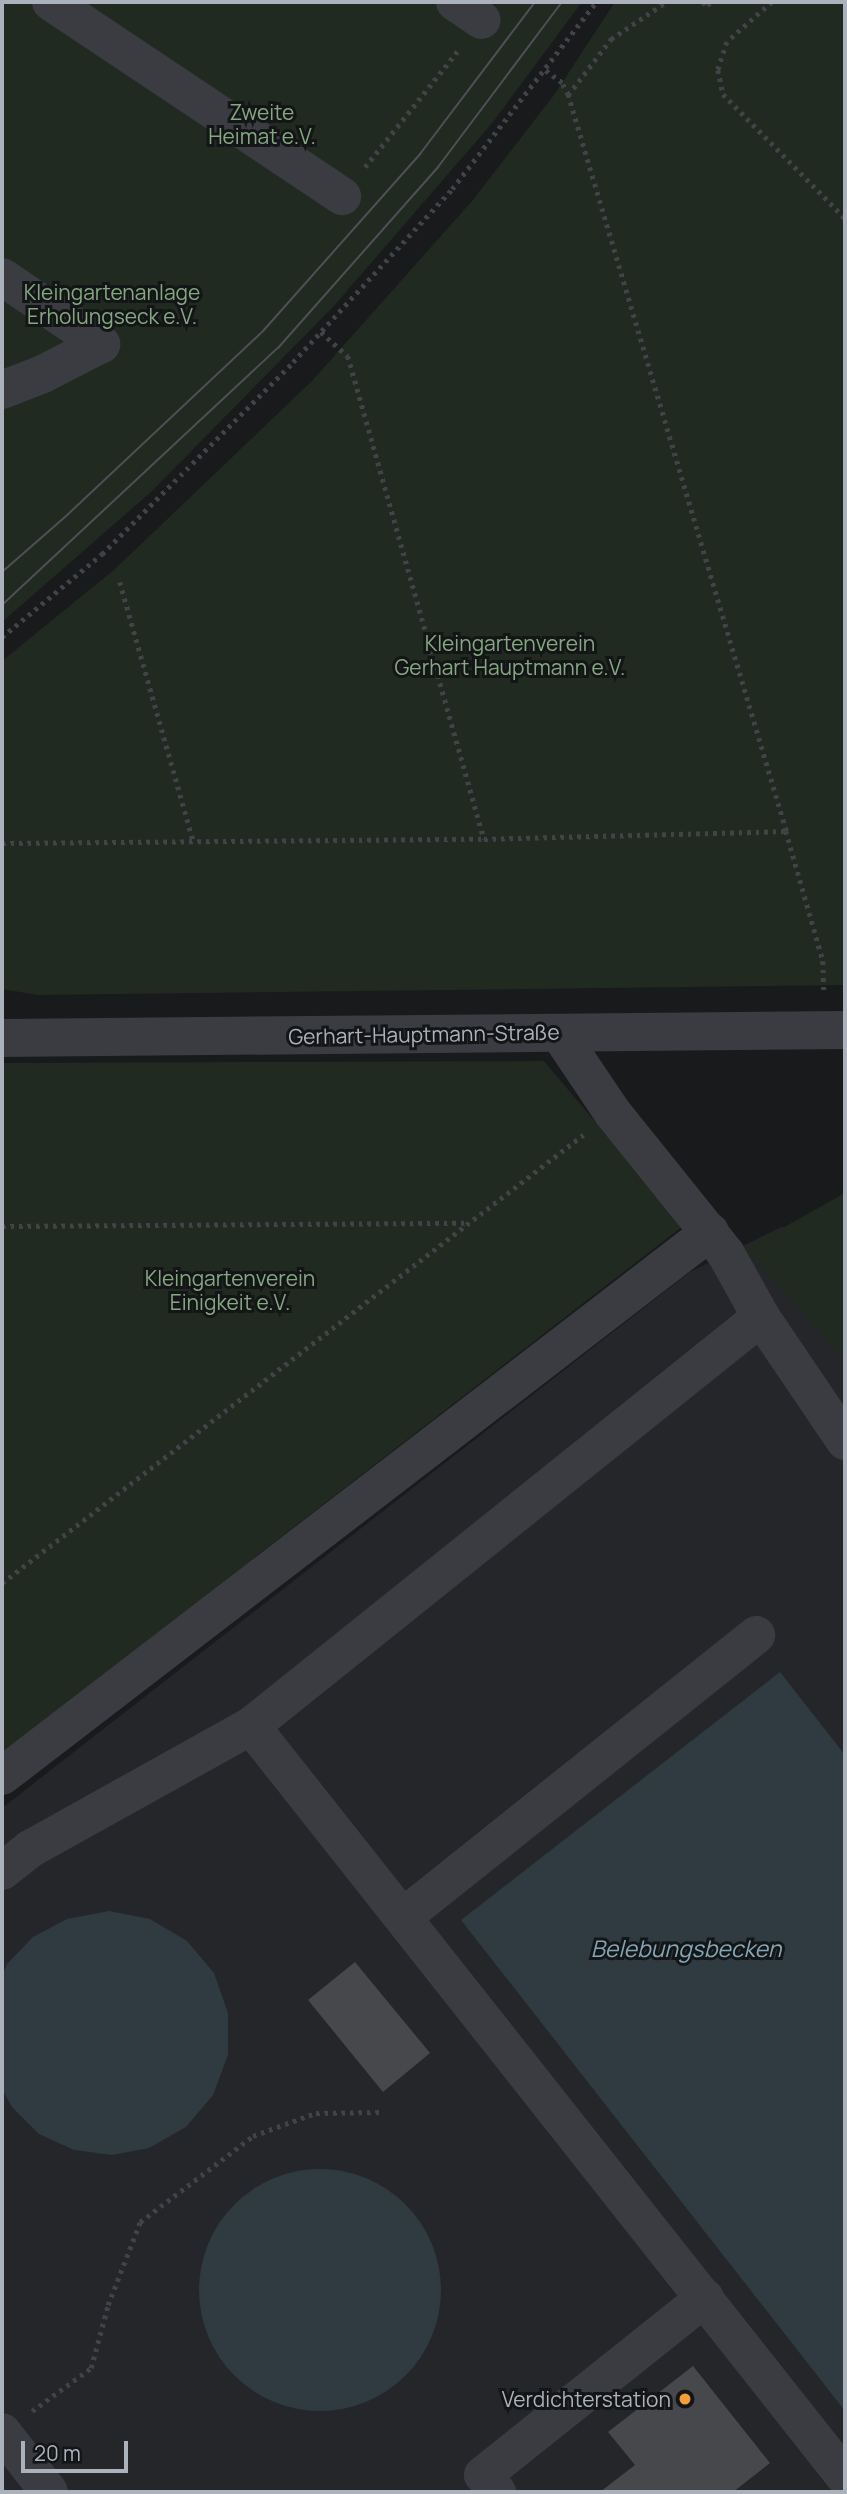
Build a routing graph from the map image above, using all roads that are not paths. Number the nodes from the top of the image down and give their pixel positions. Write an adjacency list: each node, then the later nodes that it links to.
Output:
1 (51, 2): 2 (street)
2 (342, 197)
3 (2, 277): 4 (street)
4 (2, 390)
5 (845, 1030): 6 (street, Gerhart-Hauptmann-Straße)
6 (559, 1033): 7 (street, Gerhart-Hauptmann-Straße); 8 (street)
7 (2, 1038)
8 (709, 1232): 9 (street); 13 (street)
9 (761, 1317): 10 (street); 12 (street)
10 (845, 1441)
11 (756, 1635): 15 (street)
12 (251, 1727): 14 (street); 15 (street)
13 (2, 1776)
14 (2, 1871)
15 (403, 1917): 16 (street)
16 (705, 2298): 18 (street); 20 (street)
17 (13, 2424): 19 (street)
18 (845, 2477)
19 (49, 2492)
20 (497, 2492)

